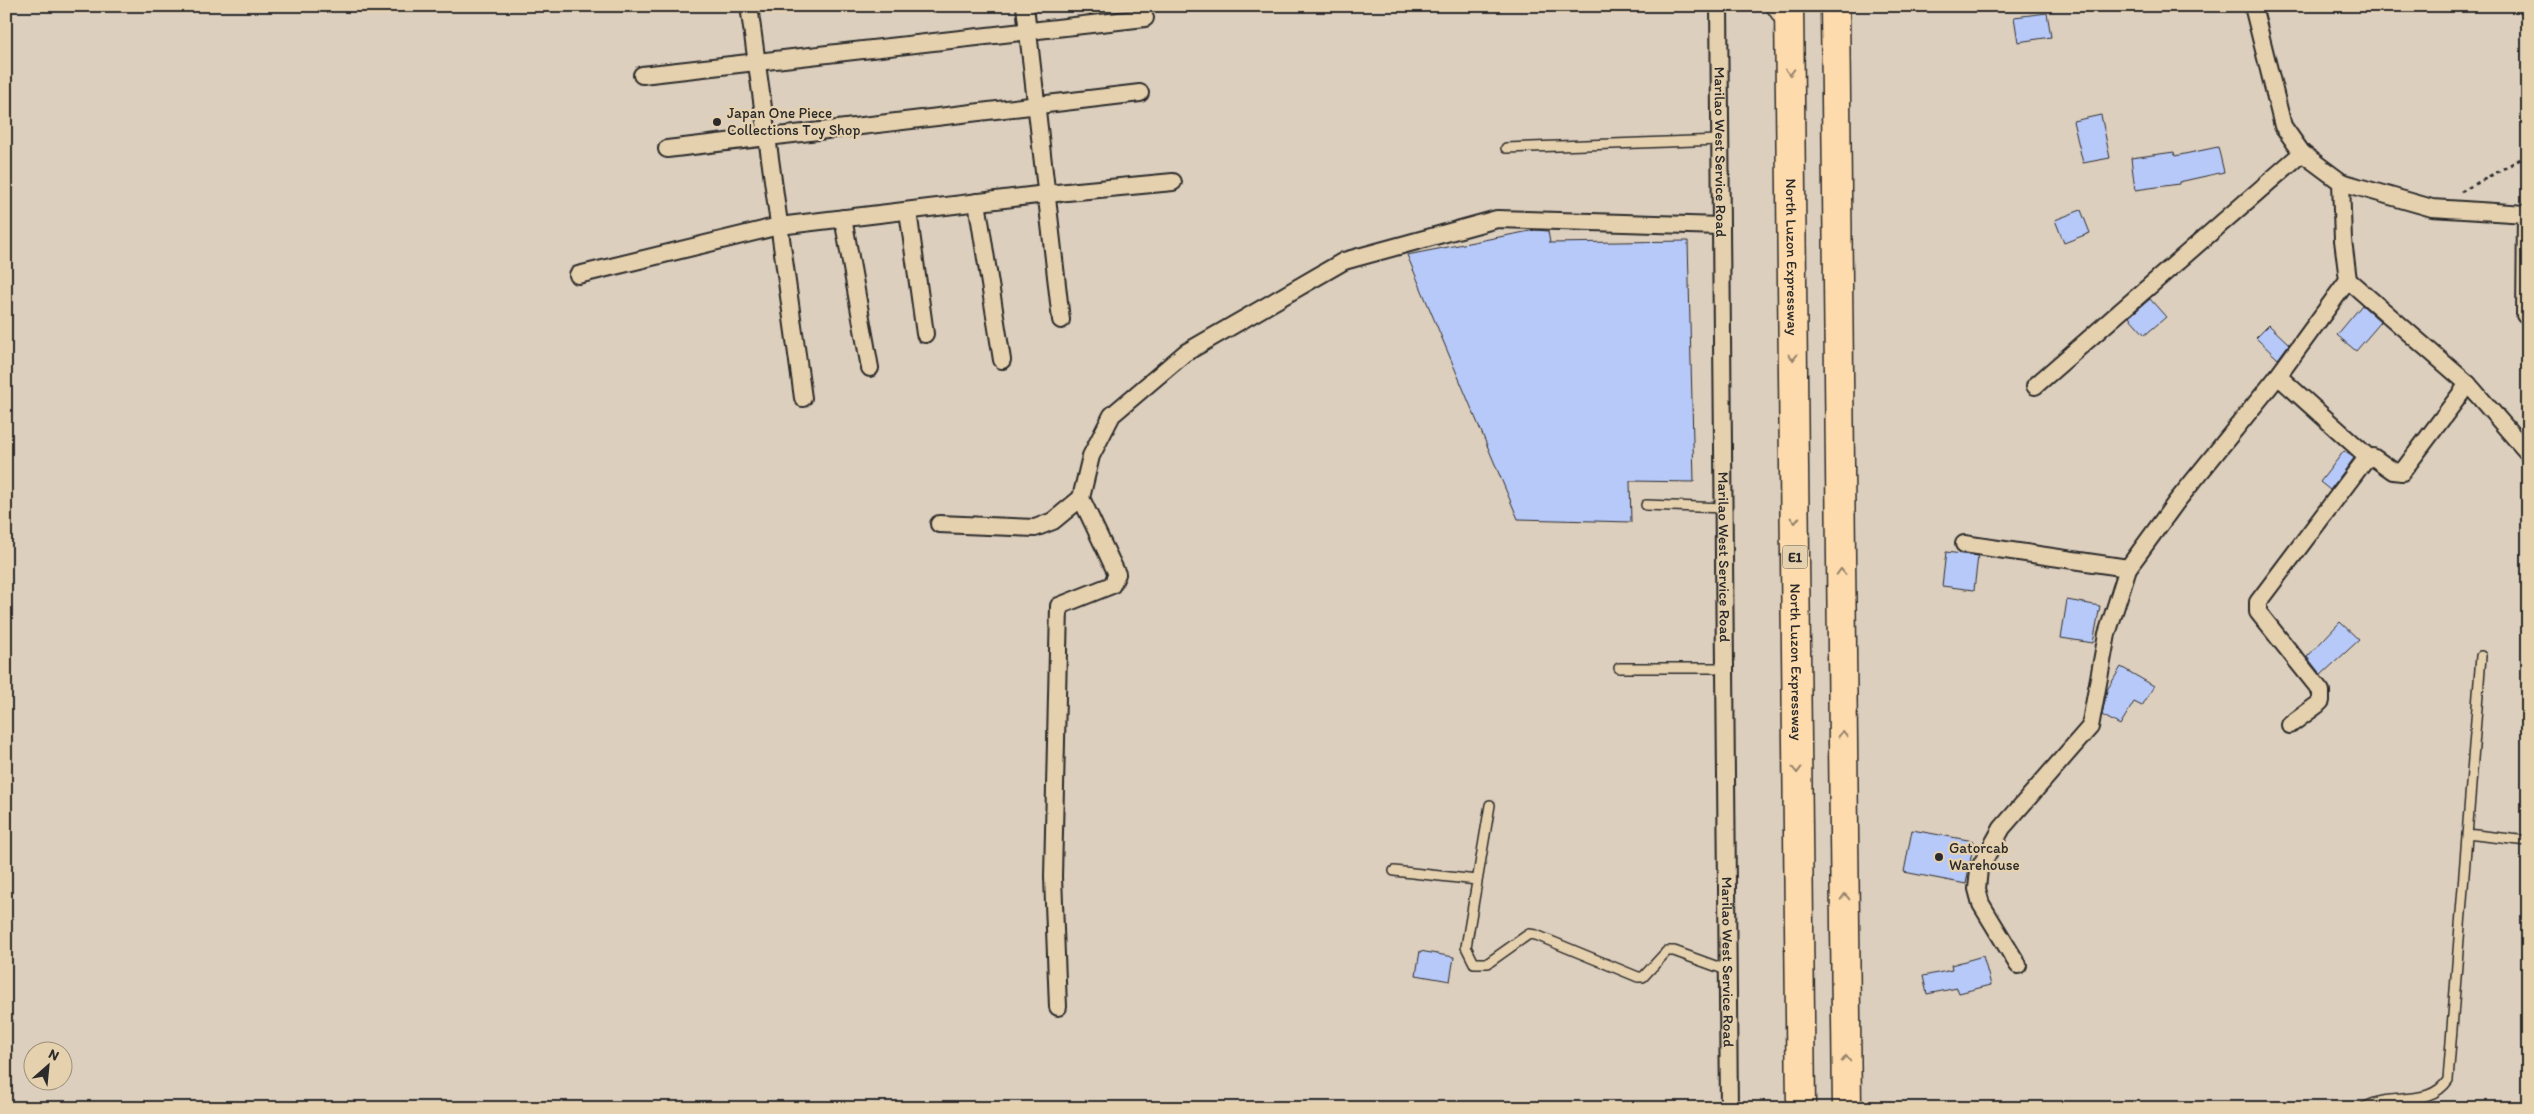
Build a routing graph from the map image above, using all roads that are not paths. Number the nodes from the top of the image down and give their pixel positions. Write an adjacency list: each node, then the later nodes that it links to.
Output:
1 (749, 6): 11 (street)
2 (1025, 6): 9 (street)
3 (1719, 6): 16 (street, Marilao West Service Road)
4 (1770, 6): 10 (lane)
5 (1789, 6): 10 (highway, North Luzon Expressway / E1)
6 (1835, 6): 62 (highway, one-way to 6)
7 (2253, 6): 19 (street)
8 (1145, 18): 9 (street)
9 (1028, 32): 11 (street); 14 (street)
10 (1789, 33): 61 (highway, North Luzon Expressway / E1, one-way to 61)
11 (756, 63): 12 (street); 15 (street)
12 (642, 75)
13 (1140, 92): 14 (street)
14 (1038, 104): 15 (street); 22 (street)
15 (766, 136): 18 (street); 27 (street)
16 (1720, 140): 17 (lane); 28 (street, Marilao West Service Road)
17 (1506, 148)
18 (667, 149)
19 (2302, 153): 21 (street); 38 (street)
20 (1173, 182): 22 (street)
21 (2341, 182): 25 (street); 30 (street)
22 (1046, 194): 23 (street); 32 (street)
23 (978, 202): 24 (street); 34 (street)
24 (908, 211): 26 (street); 33 (street)
25 (2527, 214): 31 (street)
26 (843, 218): 27 (street); 35 (street)
27 (779, 226): 29 (street); 39 (street)
28 (1721, 226): 42 (street); 44 (street, Marilao West Service Road)
29 (578, 275)
30 (2348, 280): 36 (street); 37 (street)
31 (2525, 315)
32 (1062, 320)
33 (925, 334)
34 (1002, 360)
35 (870, 368)
36 (2278, 376): 41 (street); 47 (street)
37 (2468, 384): 40 (street); 41 (street)
38 (2035, 386)
39 (803, 398)
40 (2528, 453)
41 (2368, 457): 51 (street)
42 (1081, 498): 45 (street); 59 (street)
43 (1646, 505): 44 (lane)
44 (1724, 508): 50 (street, Marilao West Service Road)
45 (939, 524)
46 (1964, 544): 47 (street)
47 (2128, 568): 57 (street)
48 (2481, 656): 53 (lane)
49 (1619, 668): 50 (lane)
50 (1726, 668): 58 (street, Marilao West Service Road)
51 (2290, 725)
52 (1490, 805): 56 (lane)
53 (2467, 834): 54 (lane); 63 (lane)
54 (2528, 841)
55 (1394, 870): 56 (lane)
56 (1477, 880): 58 (lane)
57 (2018, 965)
58 (1728, 971): 60 (street, Marilao West Service Road)
59 (1058, 1007)
60 (1729, 1108)
61 (1801, 1108)
62 (1847, 1108)
63 (2364, 1108)

